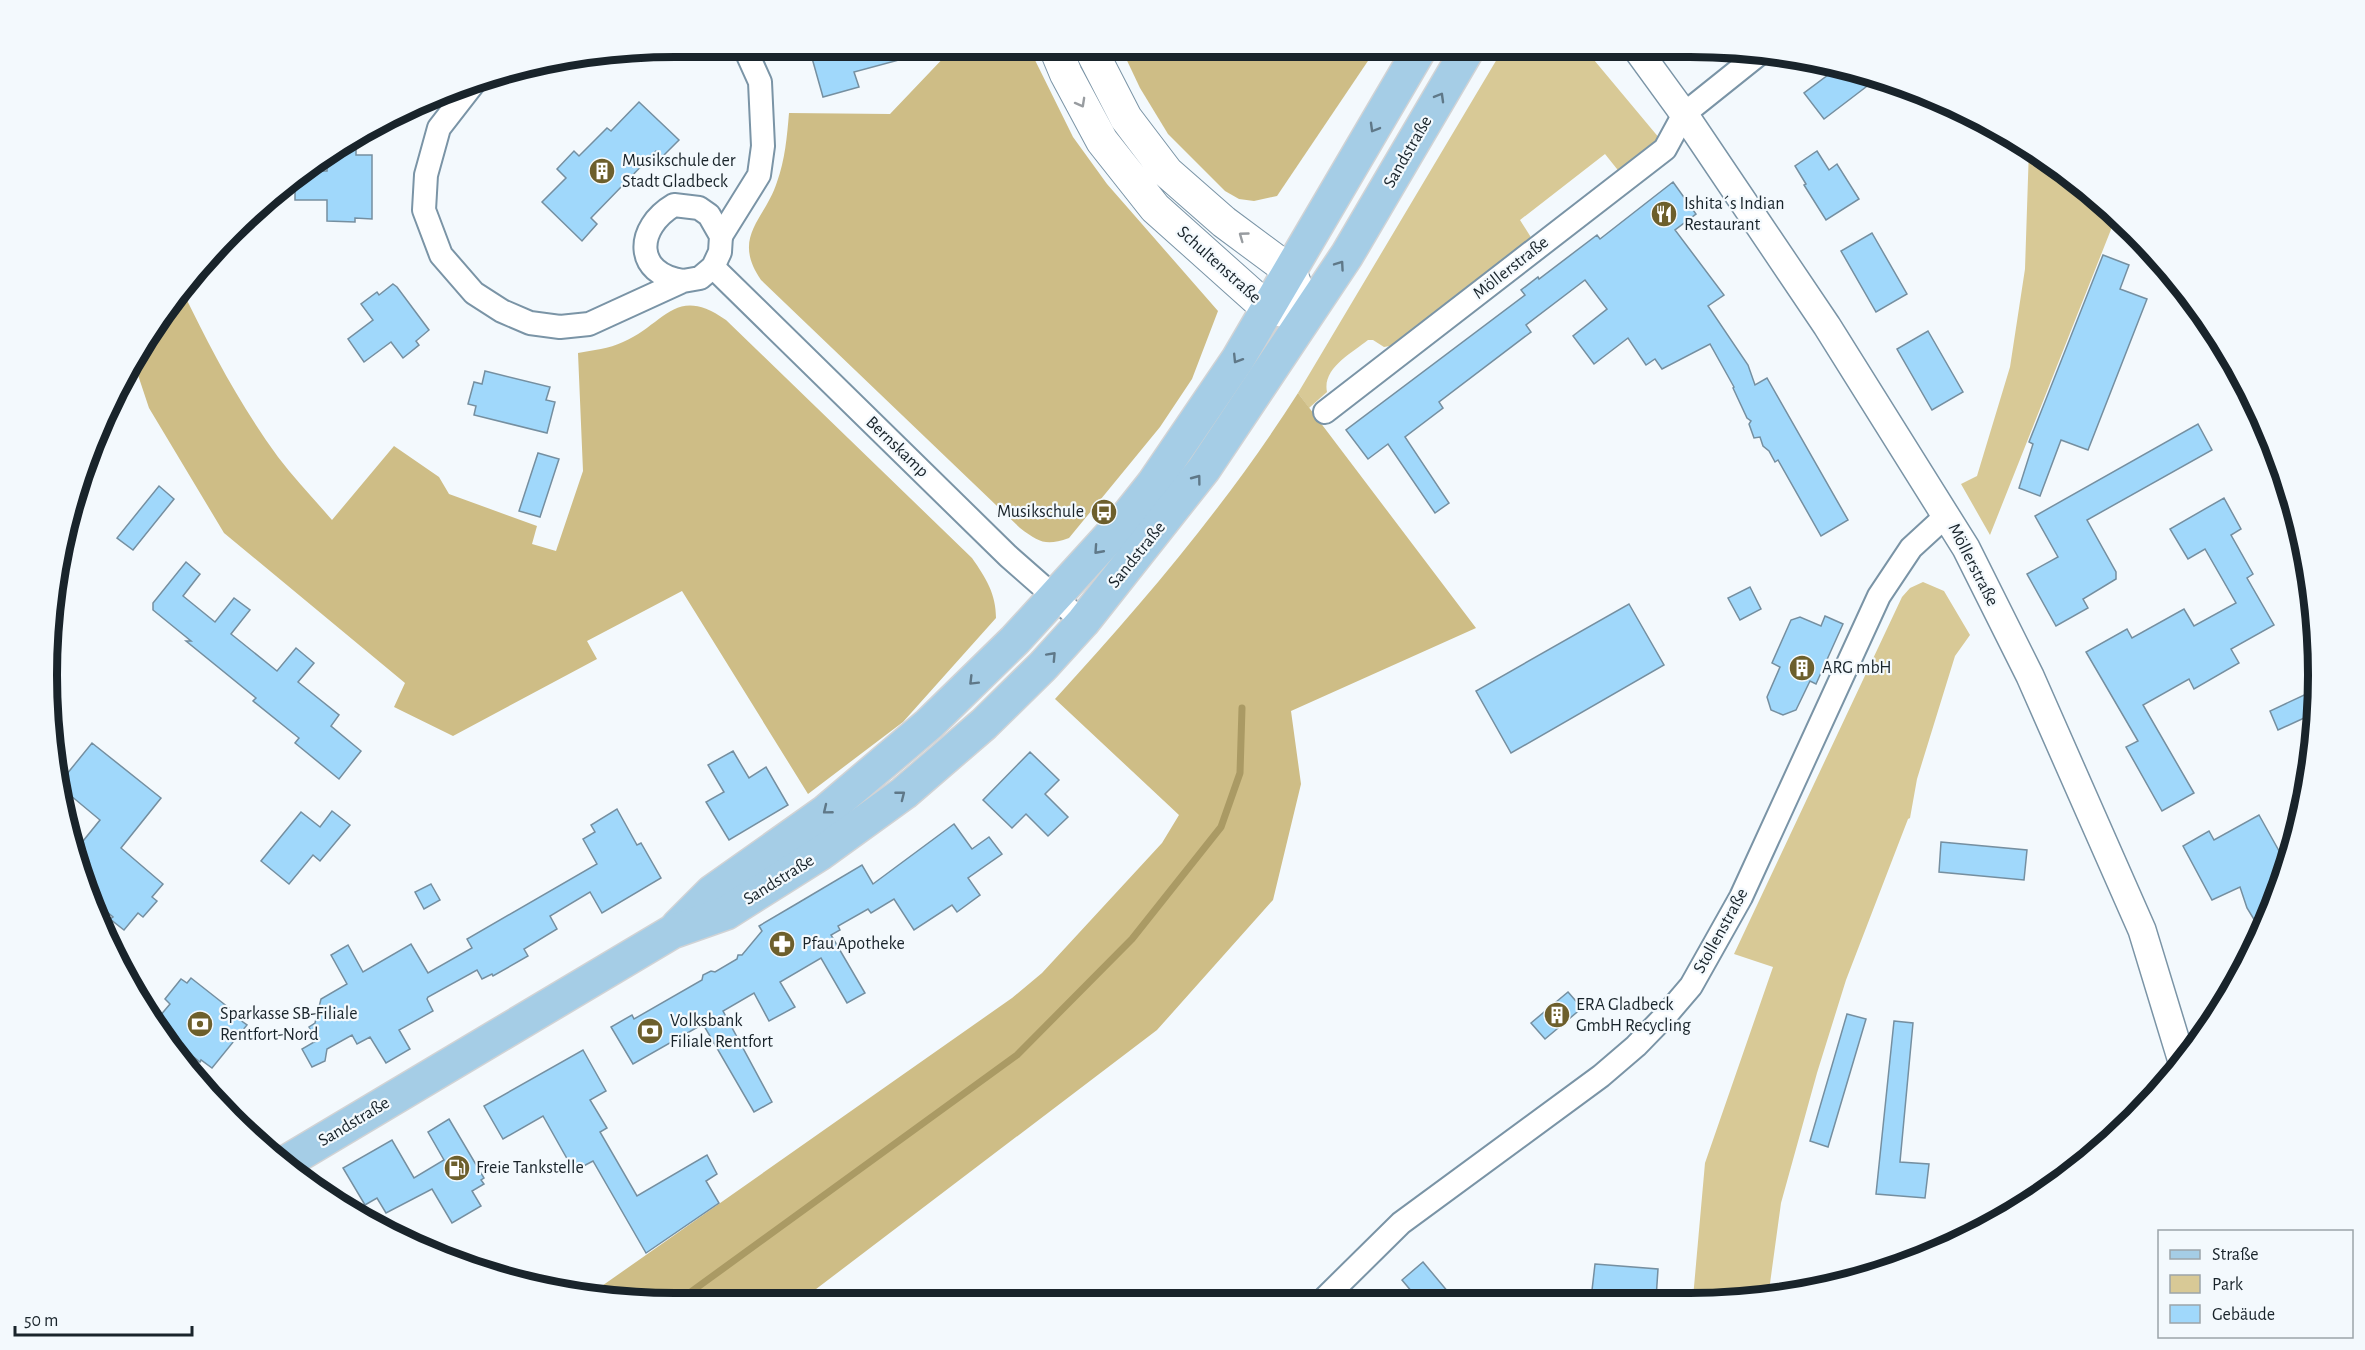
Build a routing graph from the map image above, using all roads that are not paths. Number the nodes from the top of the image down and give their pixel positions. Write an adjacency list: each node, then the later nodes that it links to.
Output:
1 (749, 57): 10 (street)
2 (1059, 57): 14 (main road, Schultenstraße, one-way to 14)
3 (1095, 57): 12 (main road, Schultenstraße, one-way to 3)
4 (1415, 57): 12 (main road, Sandstraße, one-way to 12)
5 (1463, 57): 15 (main road, Sandstraße, one-way to 5)
6 (1643, 57): 9 (street, Möllerstraße)
7 (1752, 60): 9 (street, Möllerstraße)
8 (465, 94): 13 (street)
9 (1684, 114): 16 (street, Möllerstraße); 17 (street, Möllerstraße)
10 (721, 236): 11 (street); 13 (street)
11 (713, 267): 13 (street); 18 (street, Bernskamp)
12 (1290, 271): 14 (main road, Sandstraße); 15 (main road)
13 (683, 281)
14 (1268, 309): 15 (main road, Schultenstraße); 18 (main road, Sandstraße, one-way to 18)
15 (1307, 313): 19 (main road, Sandstraße, one-way to 15)
16 (1325, 412)
17 (1947, 516): 21 (street, Möllerstraße); 23 (street, Stollenstraße)
18 (1055, 597): 19 (street, Bernskamp); 20 (main road, Sandstraße, one-way to 20)
19 (1083, 622): 20 (main road, Sandstraße, one-way to 19)
20 (672, 932): 22 (main road, Sandstraße)
21 (2179, 1052)
22 (291, 1159)
23 (1330, 1293)

